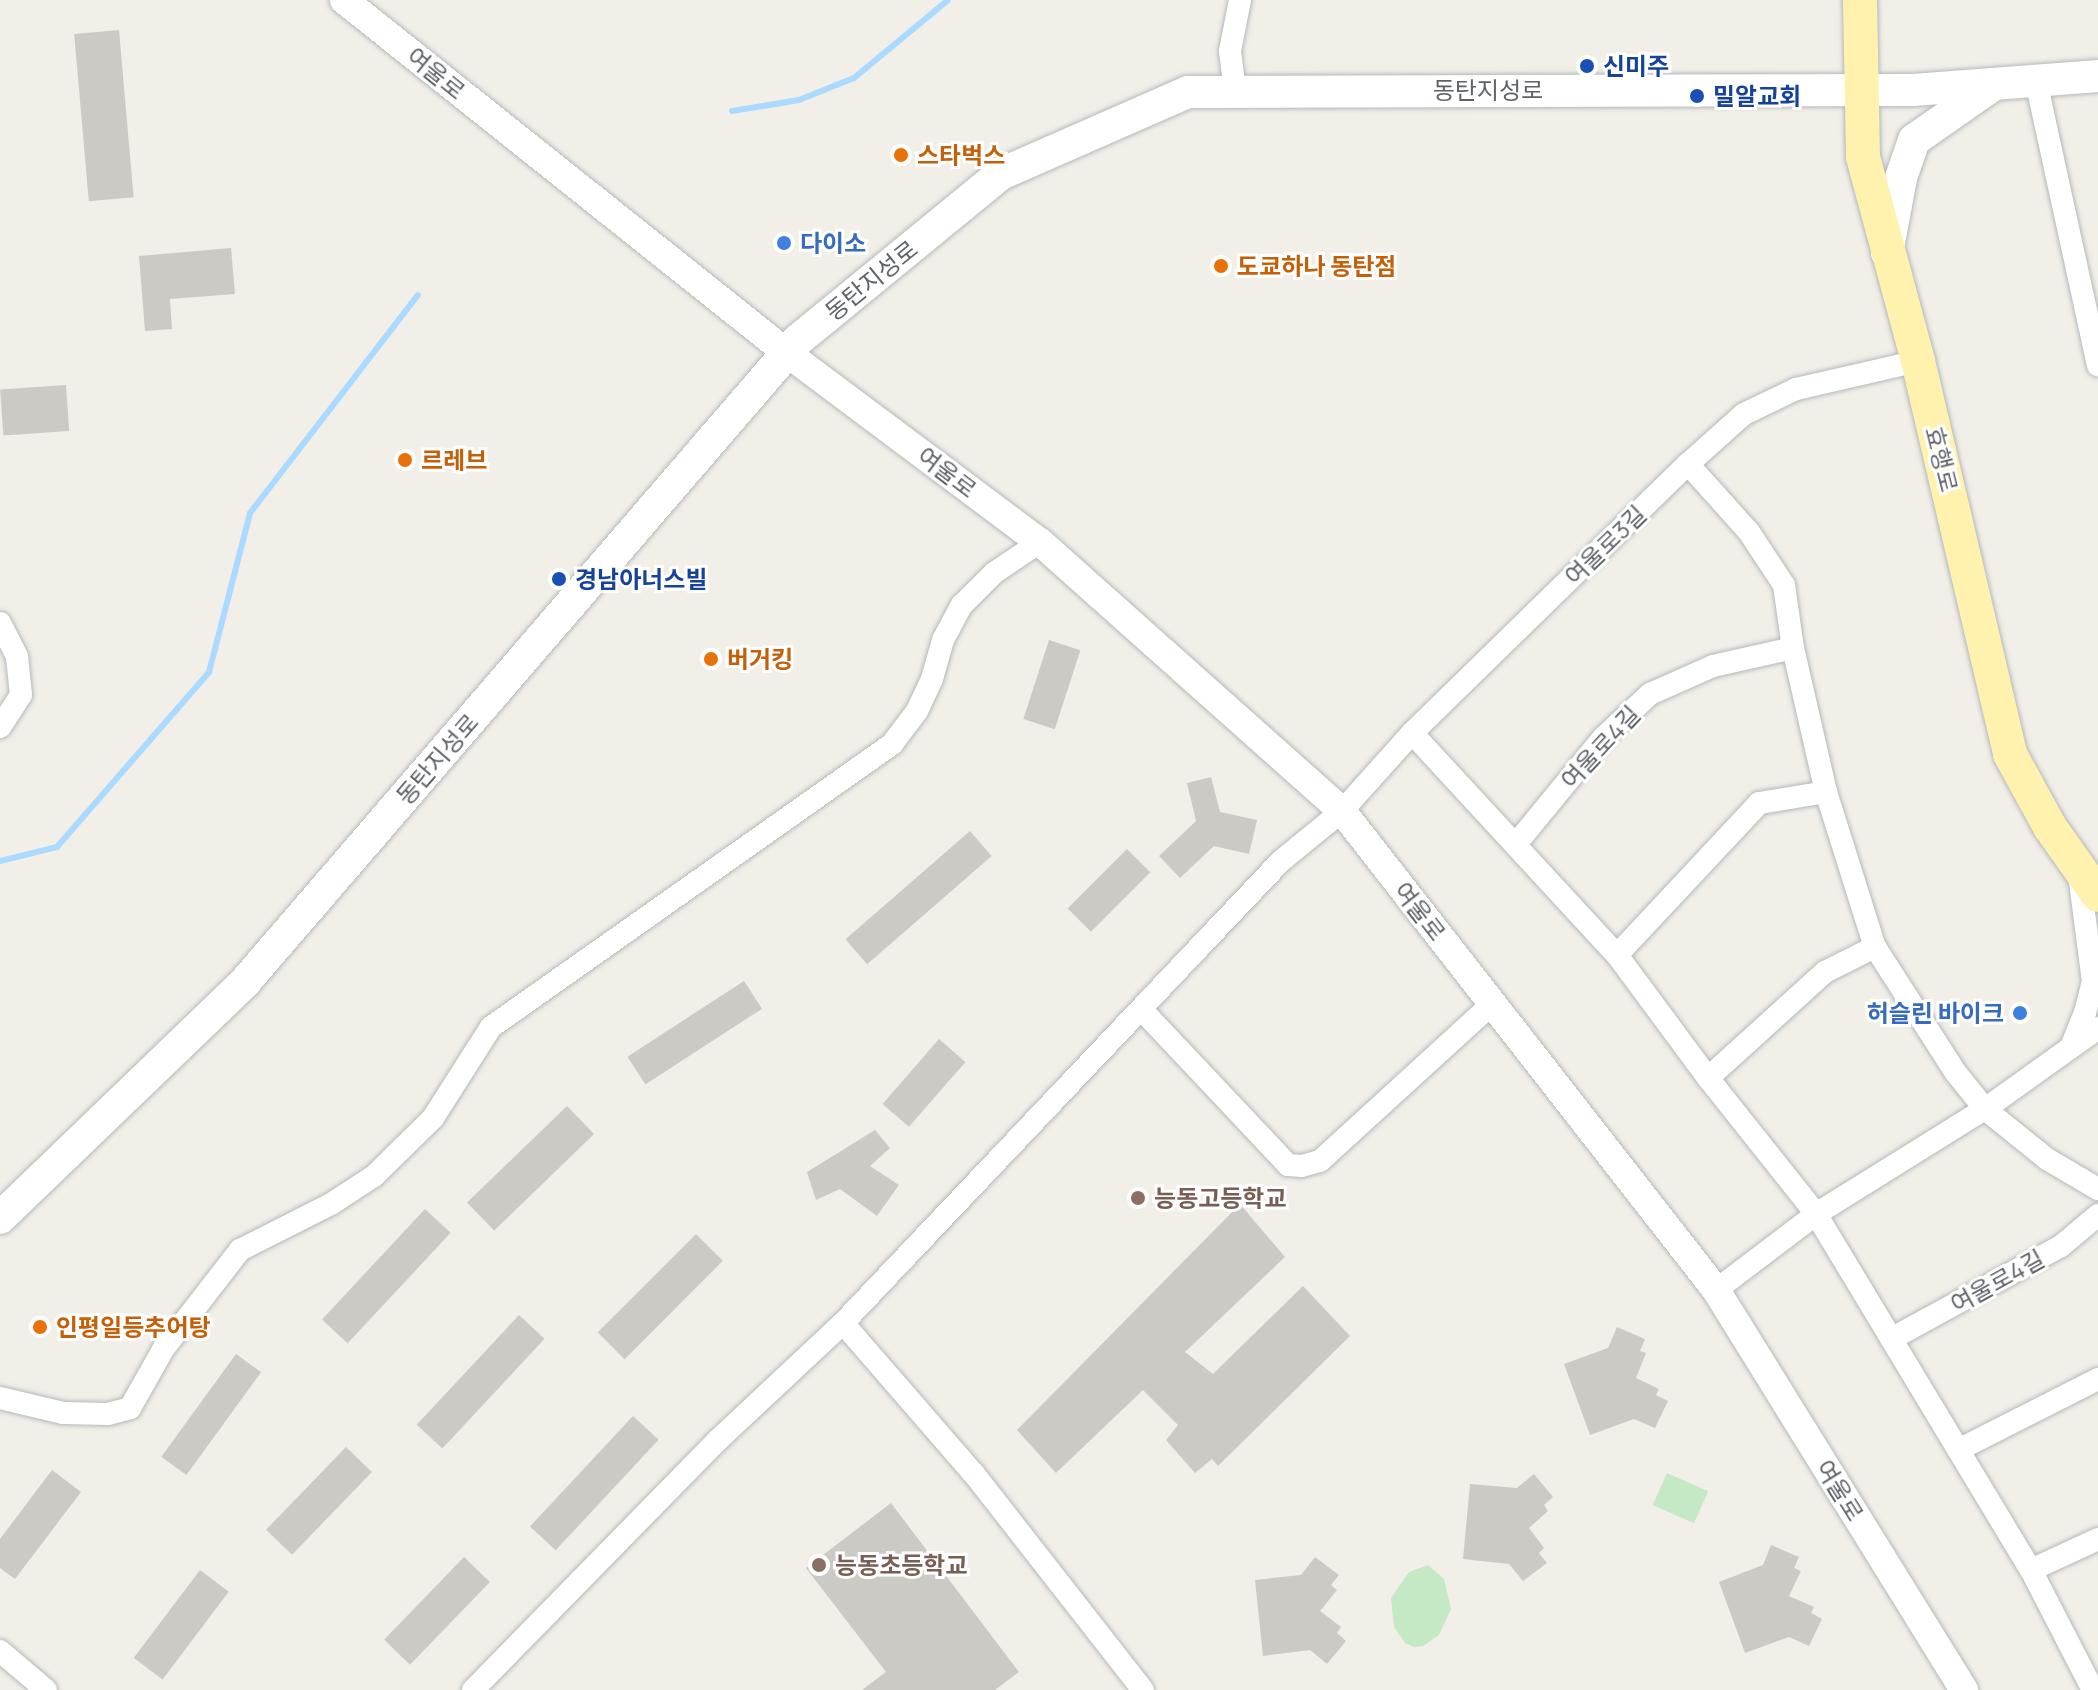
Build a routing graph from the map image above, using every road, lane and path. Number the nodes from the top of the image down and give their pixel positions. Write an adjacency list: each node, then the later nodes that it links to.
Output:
1 (344, 0): 10 (street, 여울로)
2 (1240, 0): 8 (street)
3 (1860, 0): 7 (main road, 효행로)
4 (2098, 76): 5 (main road, 동탄지성로)
5 (2036, 81): 6 (main road, 동탄지성로); 12 (street)
6 (1996, 84): 7 (main road, 동탄지성로); 9 (main road)
7 (1863, 89): 8 (main road, 동탄지성로); 9 (main road, 효행로)
8 (1235, 91): 10 (main road, 동탄지성로)
9 (1887, 253): 11 (main road, 효행로)
10 (787, 353): 14 (street, 여울로); 34 (main road, 동탄지성로)
11 (1918, 361): 13 (street, 여울로3길); 22 (main road, 효행로)
12 (2098, 365)
13 (1688, 464): 16 (street); 18 (street, 여울로3길)
14 (1040, 542): 20 (street, 여울로); 39 (street)
15 (0, 623): 17 (street)
16 (1793, 648): 19 (street); 21 (street, 여울로4길)
17 (0, 727)
18 (1412, 733): 20 (street, 여울로3길); 21 (street)
19 (1826, 792): 23 (street); 24 (street)
20 (1342, 811): 25 (street, 여울로); 26 (street, 여울로3길)
21 (1516, 844): 24 (street)
22 (2088, 882): 28 (street)
23 (1875, 947): 29 (street); 30 (street)
24 (1617, 955): 29 (street)
25 (1492, 1004): 26 (street); 35 (street, 여울로)
26 (1142, 1010): 36 (street, 여울로3길)
27 (2098, 1028): 28 (street)
28 (2069, 1050): 30 (street)
29 (1708, 1078): 32 (street)
30 (1985, 1109): 31 (street); 32 (street)
31 (2098, 1189)
32 (1816, 1214): 35 (street); 37 (street)
33 (2098, 1215): 37 (street, 여울로4길)
34 (0, 1218)
35 (1716, 1290): 47 (street, 여울로)
36 (843, 1323): 45 (street, 여울로3길); 46 (street)
37 (1891, 1339): 40 (street)
38 (2098, 1379): 40 (street)
39 (0, 1398)
40 (1958, 1450): 42 (street)
41 (2098, 1539): 42 (street)
42 (2031, 1570): 48 (street)
43 (0, 1651): 44 (street)
44 (46, 1690)
45 (473, 1690)
46 (1143, 1690)
47 (1964, 1690)
48 (2093, 1690)

